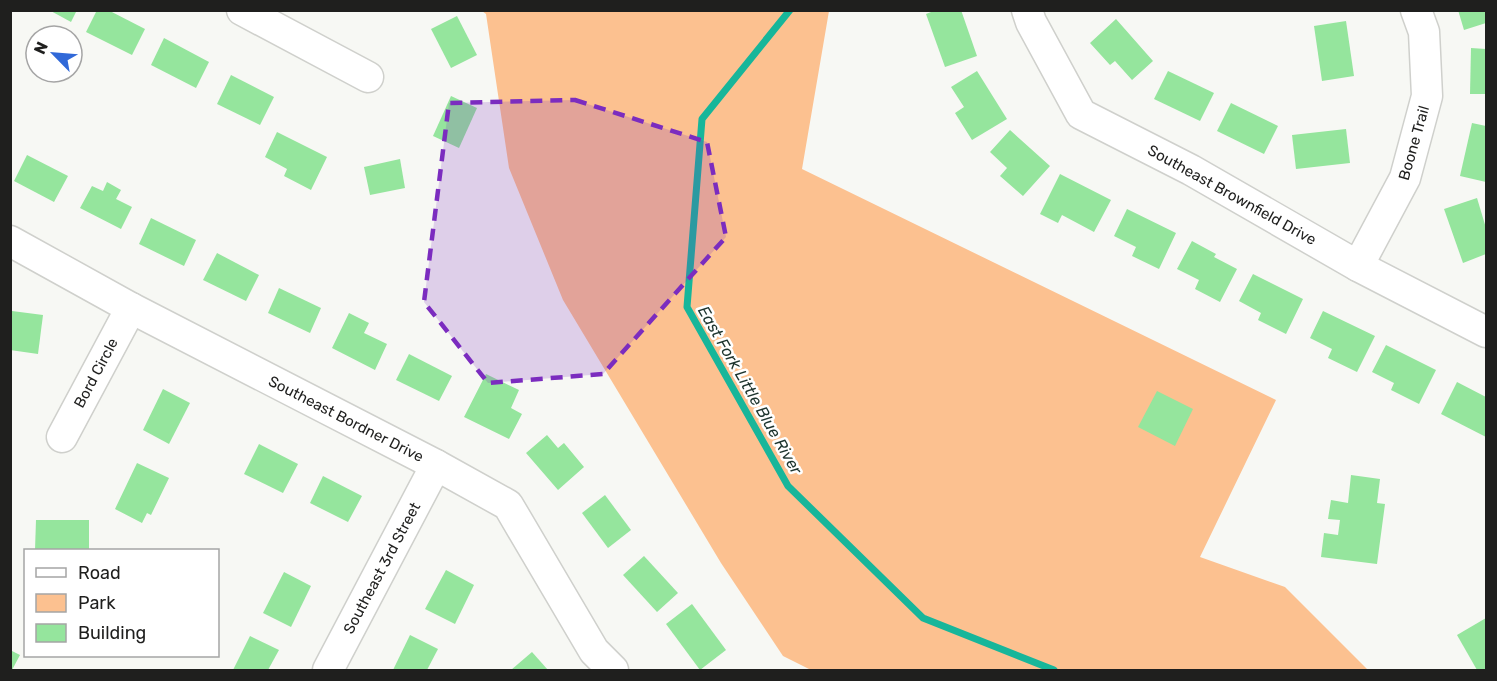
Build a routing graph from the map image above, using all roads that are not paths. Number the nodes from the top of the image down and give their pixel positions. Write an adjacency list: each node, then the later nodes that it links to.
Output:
1 (242, 10): 4 (street)
2 (1027, 10): 6 (street, Southeast Brownfield Drive)
3 (1416, 10): 6 (street, Boone Trail)
4 (368, 77)
5 (10, 241): 7 (street, Southeast Bordner Drive)
6 (1358, 266): 8 (street, Southeast Brownfield Drive)
7 (130, 308): 9 (street, Bord Circle); 10 (street, Southeast Bordner Drive)
8 (1486, 332)
9 (62, 437)
10 (436, 465): 11 (street, Southeast 3rd Street); 12 (street, Southeast Bordner Drive)
11 (328, 670)
12 (613, 670)

